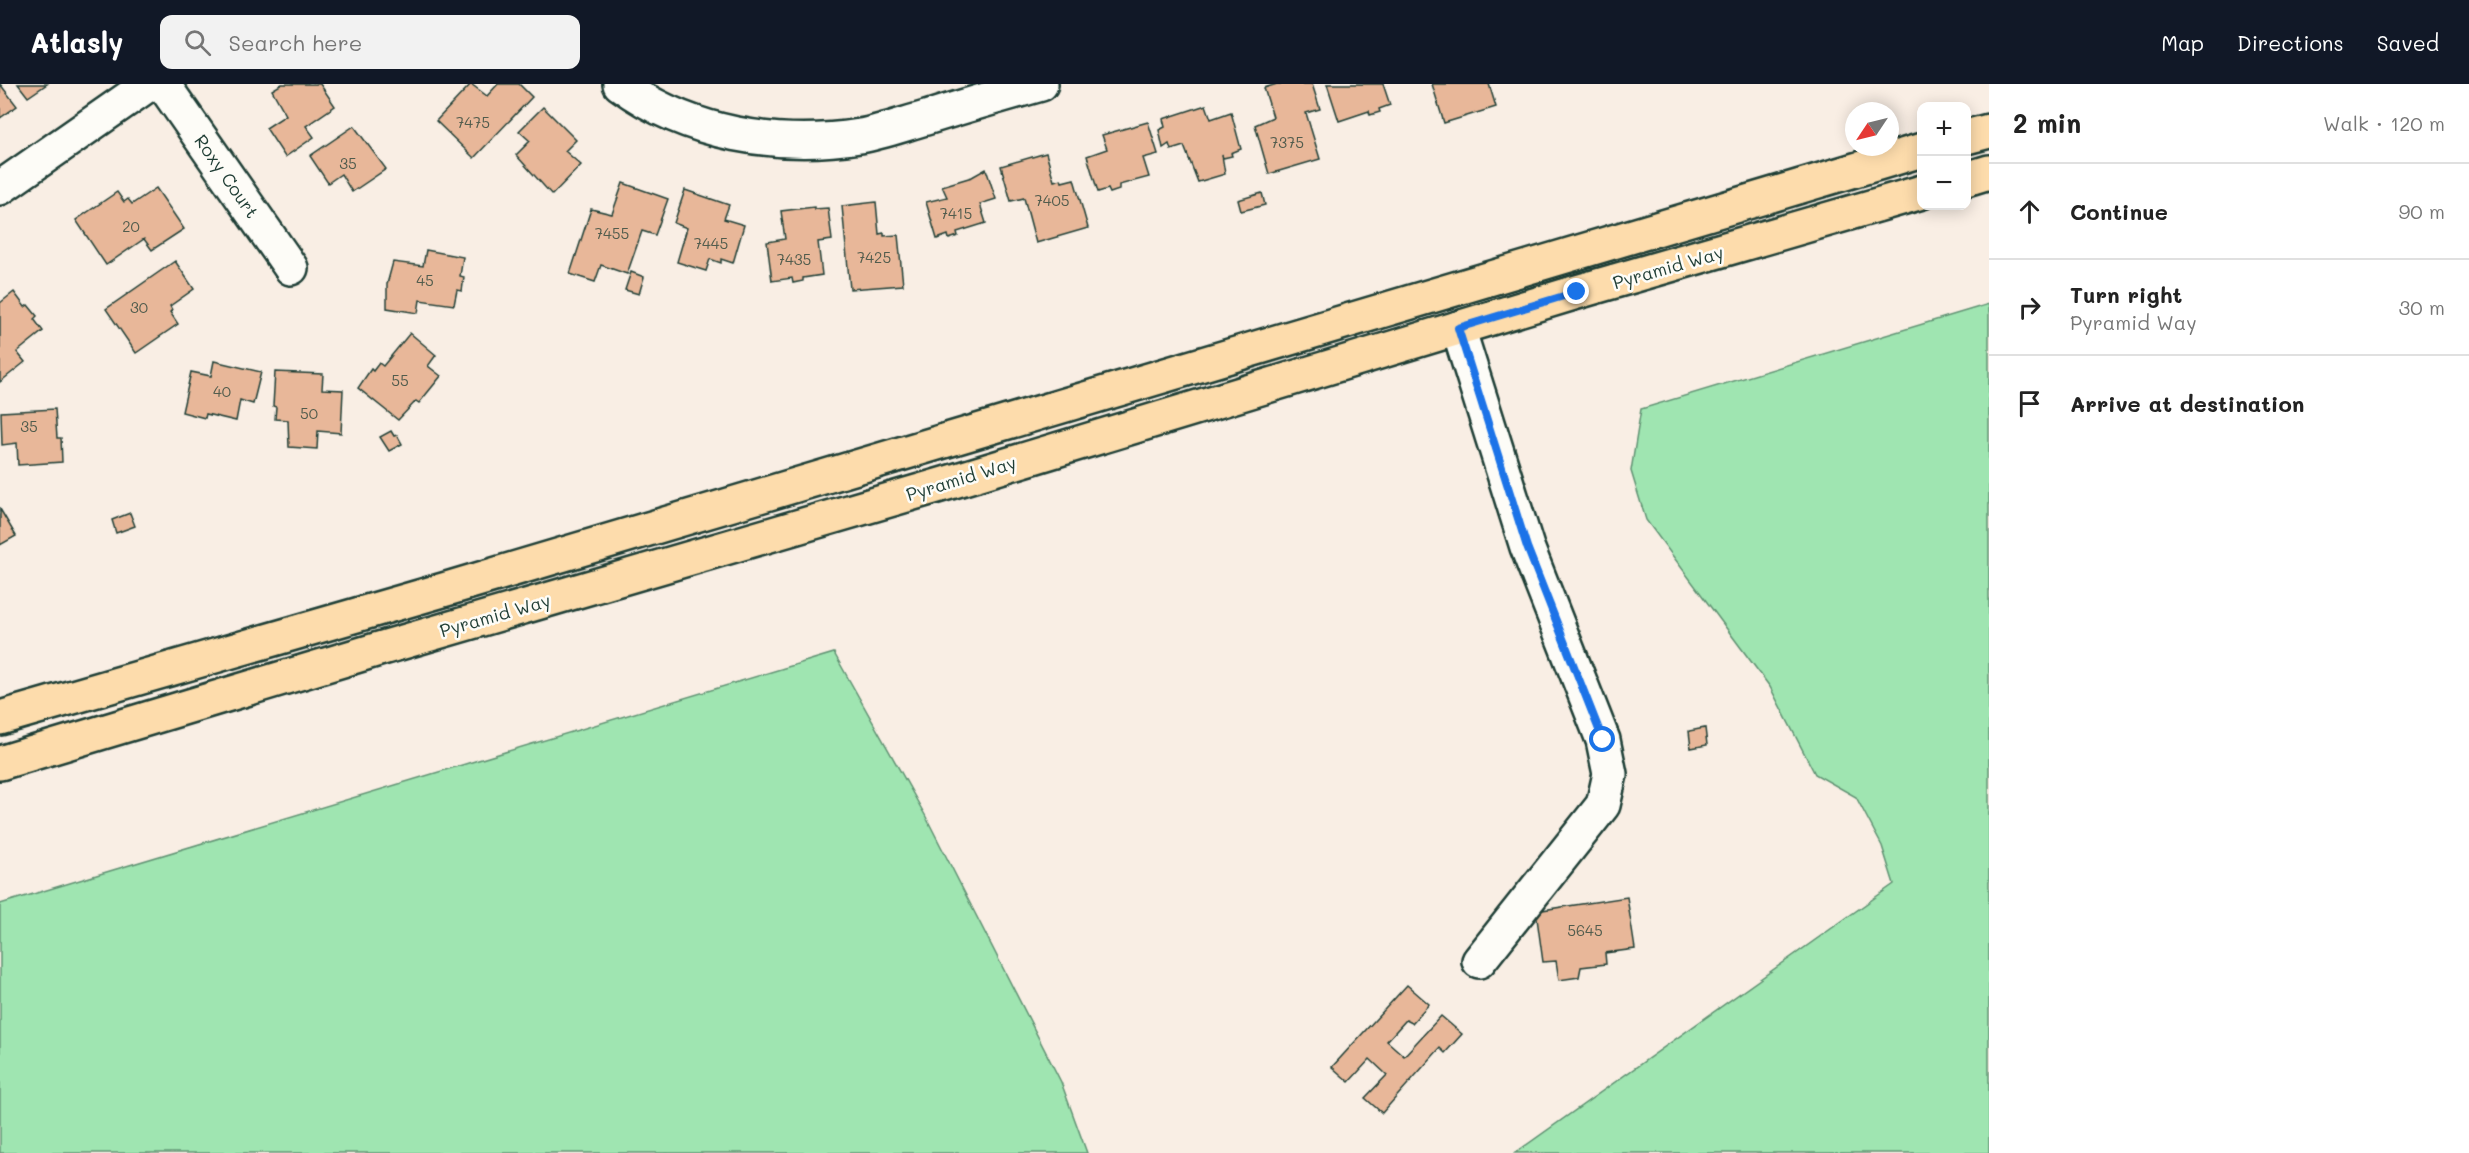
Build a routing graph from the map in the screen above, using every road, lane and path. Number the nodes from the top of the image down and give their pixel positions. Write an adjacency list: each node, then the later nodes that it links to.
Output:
1 (150, 84): 10 (street)
2 (163, 84): 12 (street, Roxy Court)
3 (620, 84): 4 (street)
4 (1041, 84)
5 (1989, 131): 6 (main road)
6 (1971, 136)
7 (1917, 151): 14 (main road)
8 (1989, 172): 9 (main road)
9 (1971, 177)
10 (0, 188)
11 (1917, 193): 13 (main road, Pyramid Way)
12 (291, 268)
13 (1458, 328): 15 (main road, Pyramid Way); 16 (street)
14 (0, 718)
15 (0, 763)
16 (1479, 961)

